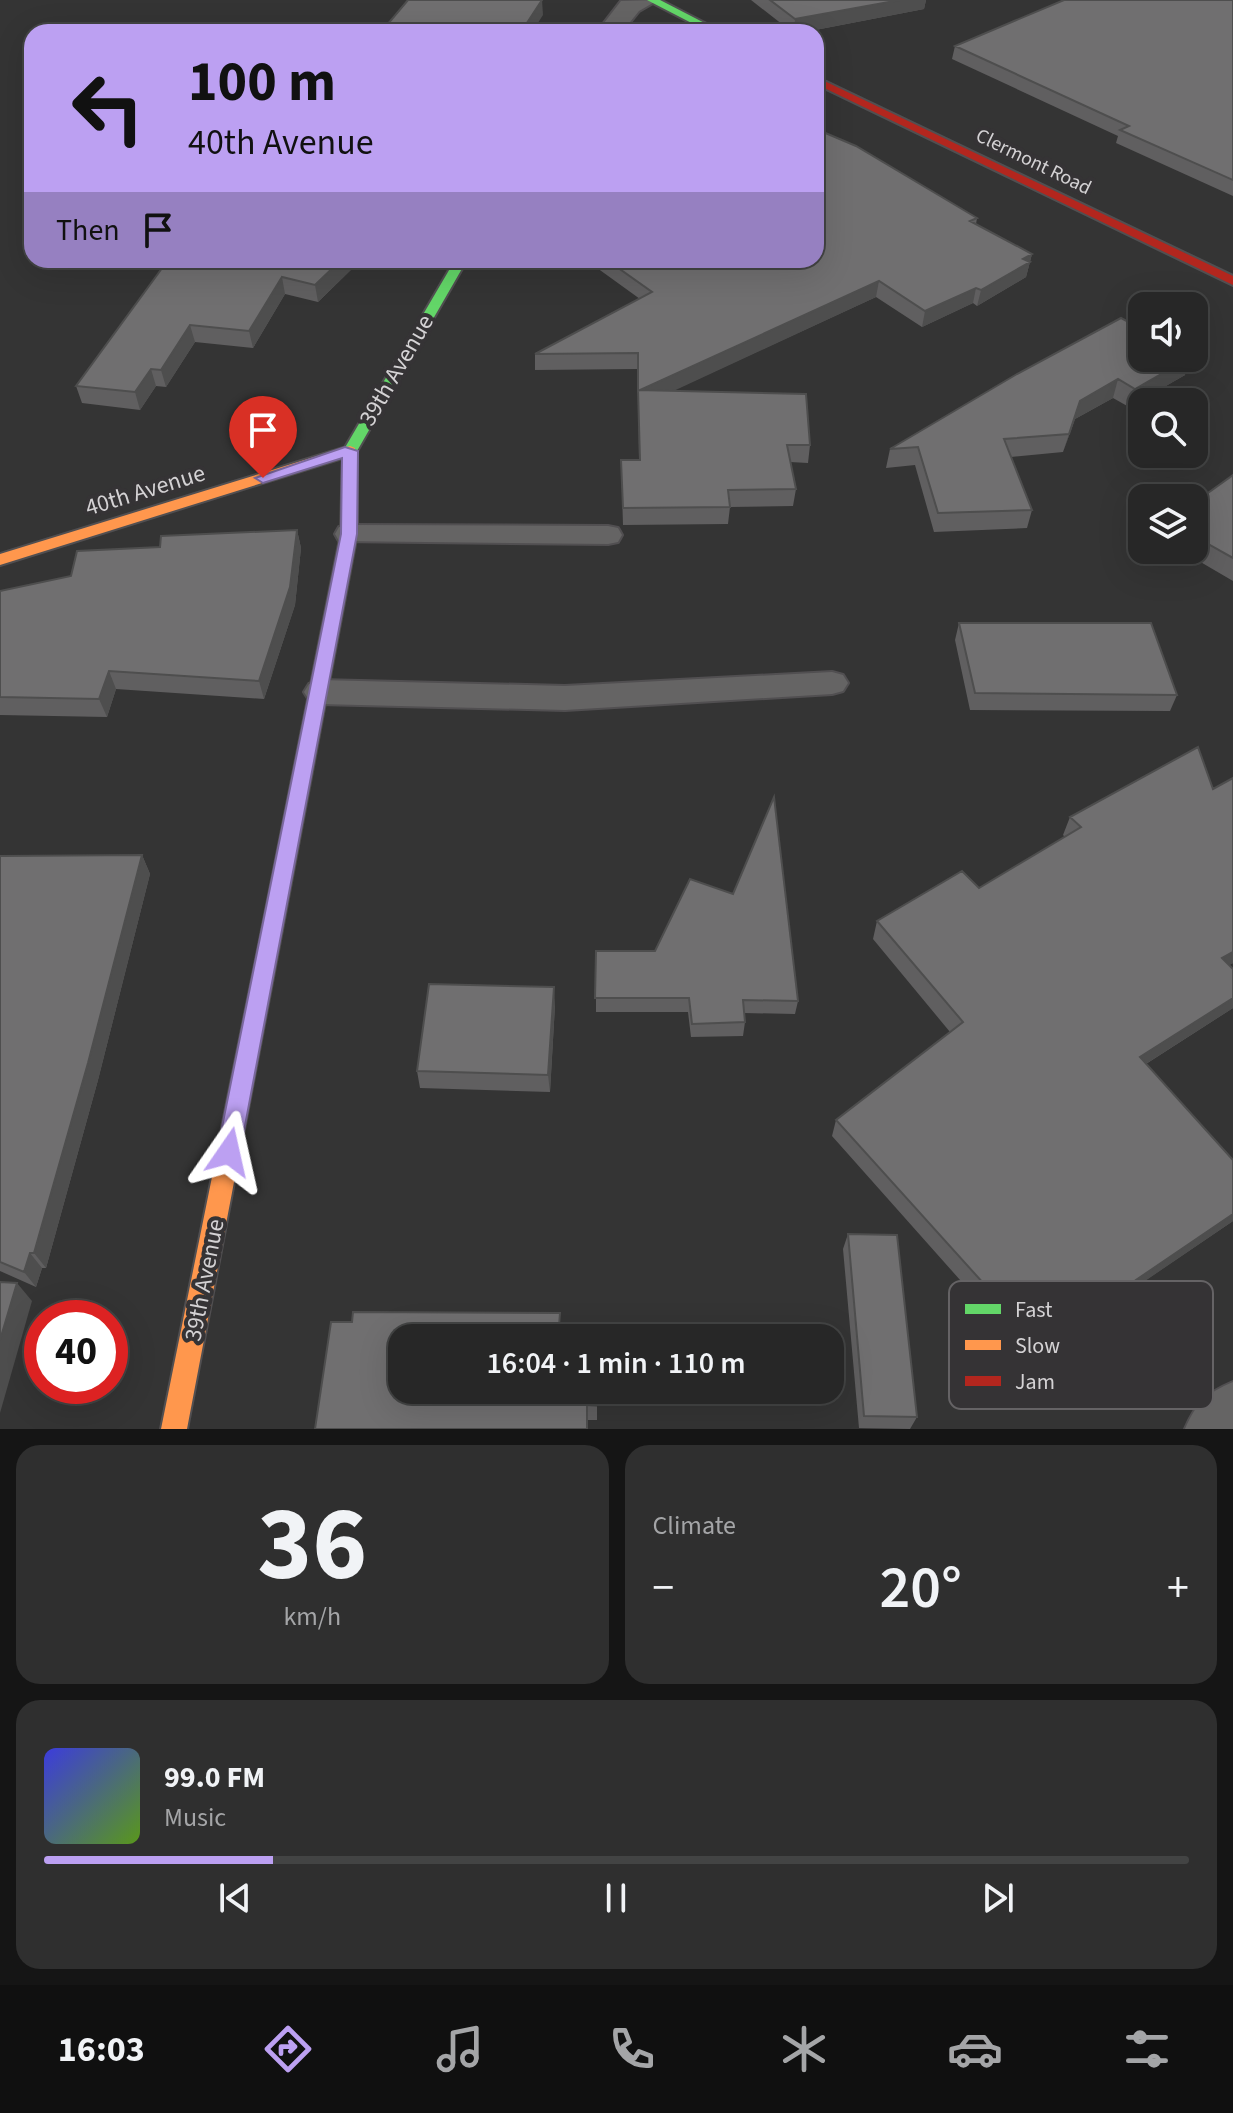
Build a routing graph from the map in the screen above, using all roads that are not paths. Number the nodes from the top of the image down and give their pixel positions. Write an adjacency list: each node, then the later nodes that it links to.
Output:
1 (646, 0): 3 (street)
2 (652, 0): 4 (street)
3 (615, 24)
4 (701, 24)
5 (824, 84): 7 (street, Clermont Road)
6 (456, 268): 8 (street, 39th Avenue)
7 (1233, 281)
8 (350, 451): 9 (street, 39th Avenue); 11 (street, 40th Avenue)
9 (349, 534): 10 (lane); 13 (street, 39th Avenue)
10 (608, 535)
11 (0, 560)
12 (832, 683): 13 (lane)
13 (320, 692): 15 (street, 39th Avenue)
14 (1233, 1414): 16 (street)
15 (174, 1429)
16 (1217, 1429)

